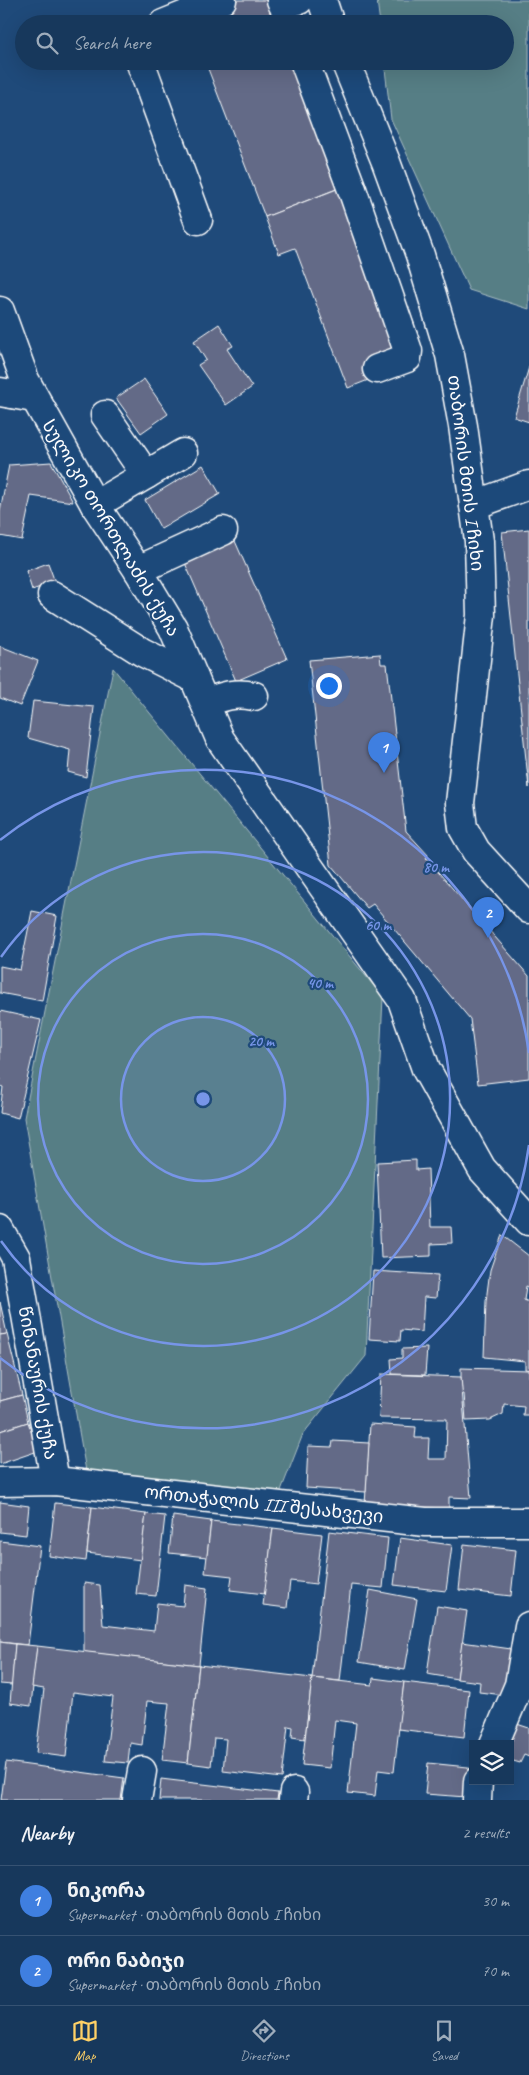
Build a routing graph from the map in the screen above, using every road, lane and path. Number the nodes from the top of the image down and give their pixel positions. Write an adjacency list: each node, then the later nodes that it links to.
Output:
1 (222, 0): 3 (street)
2 (322, 0): 4 (street)
3 (185, 15)
4 (327, 15)
5 (143, 70): 8 (street)
6 (307, 70): 10 (street)
7 (349, 70): 18 (street, თაბორის მთის I ჩიხი)
8 (198, 220)
9 (0, 311): 12 (street, სულიკო თორთლაძის ქუჩა)
10 (376, 369)
11 (0, 392): 12 (street)
12 (34, 398): 17 (street, სულიკო თორთლაძის ქუჩა)
13 (105, 415): 15 (street)
14 (183, 453): 15 (street)
15 (146, 475): 17 (street)
16 (529, 486): 18 (street)
17 (95, 505): 20 (street, სულიკო თორთლაძის ქუჩა)
18 (474, 505): 25 (street, თაბორის მთის I ჩიხი)
19 (223, 531): 20 (street)
20 (138, 570): 22 (street, სულიკო თორთლაძის ქუჩა)
21 (52, 595): 22 (street)
22 (194, 678): 24 (street, სულიკო თორთლაძის ქუჩა)
23 (254, 696): 24 (street)
24 (204, 703): 26 (street, სულიკო თორთლაძის ქუჩა)
25 (529, 909)
26 (529, 1221)
27 (0, 1230): 28 (street, წინანაურის ქუჩა)
28 (55, 1481): 29 (street, ორთაჭალის III შესახვევი); 30 (street, ორთაჭალის III შესახვევი)
29 (0, 1482)
30 (529, 1522)
31 (529, 1626): 32 (street)
32 (496, 1740)
33 (142, 1772): 35 (street)
34 (478, 1785): 36 (street)
35 (137, 1800)
36 (477, 1800)

